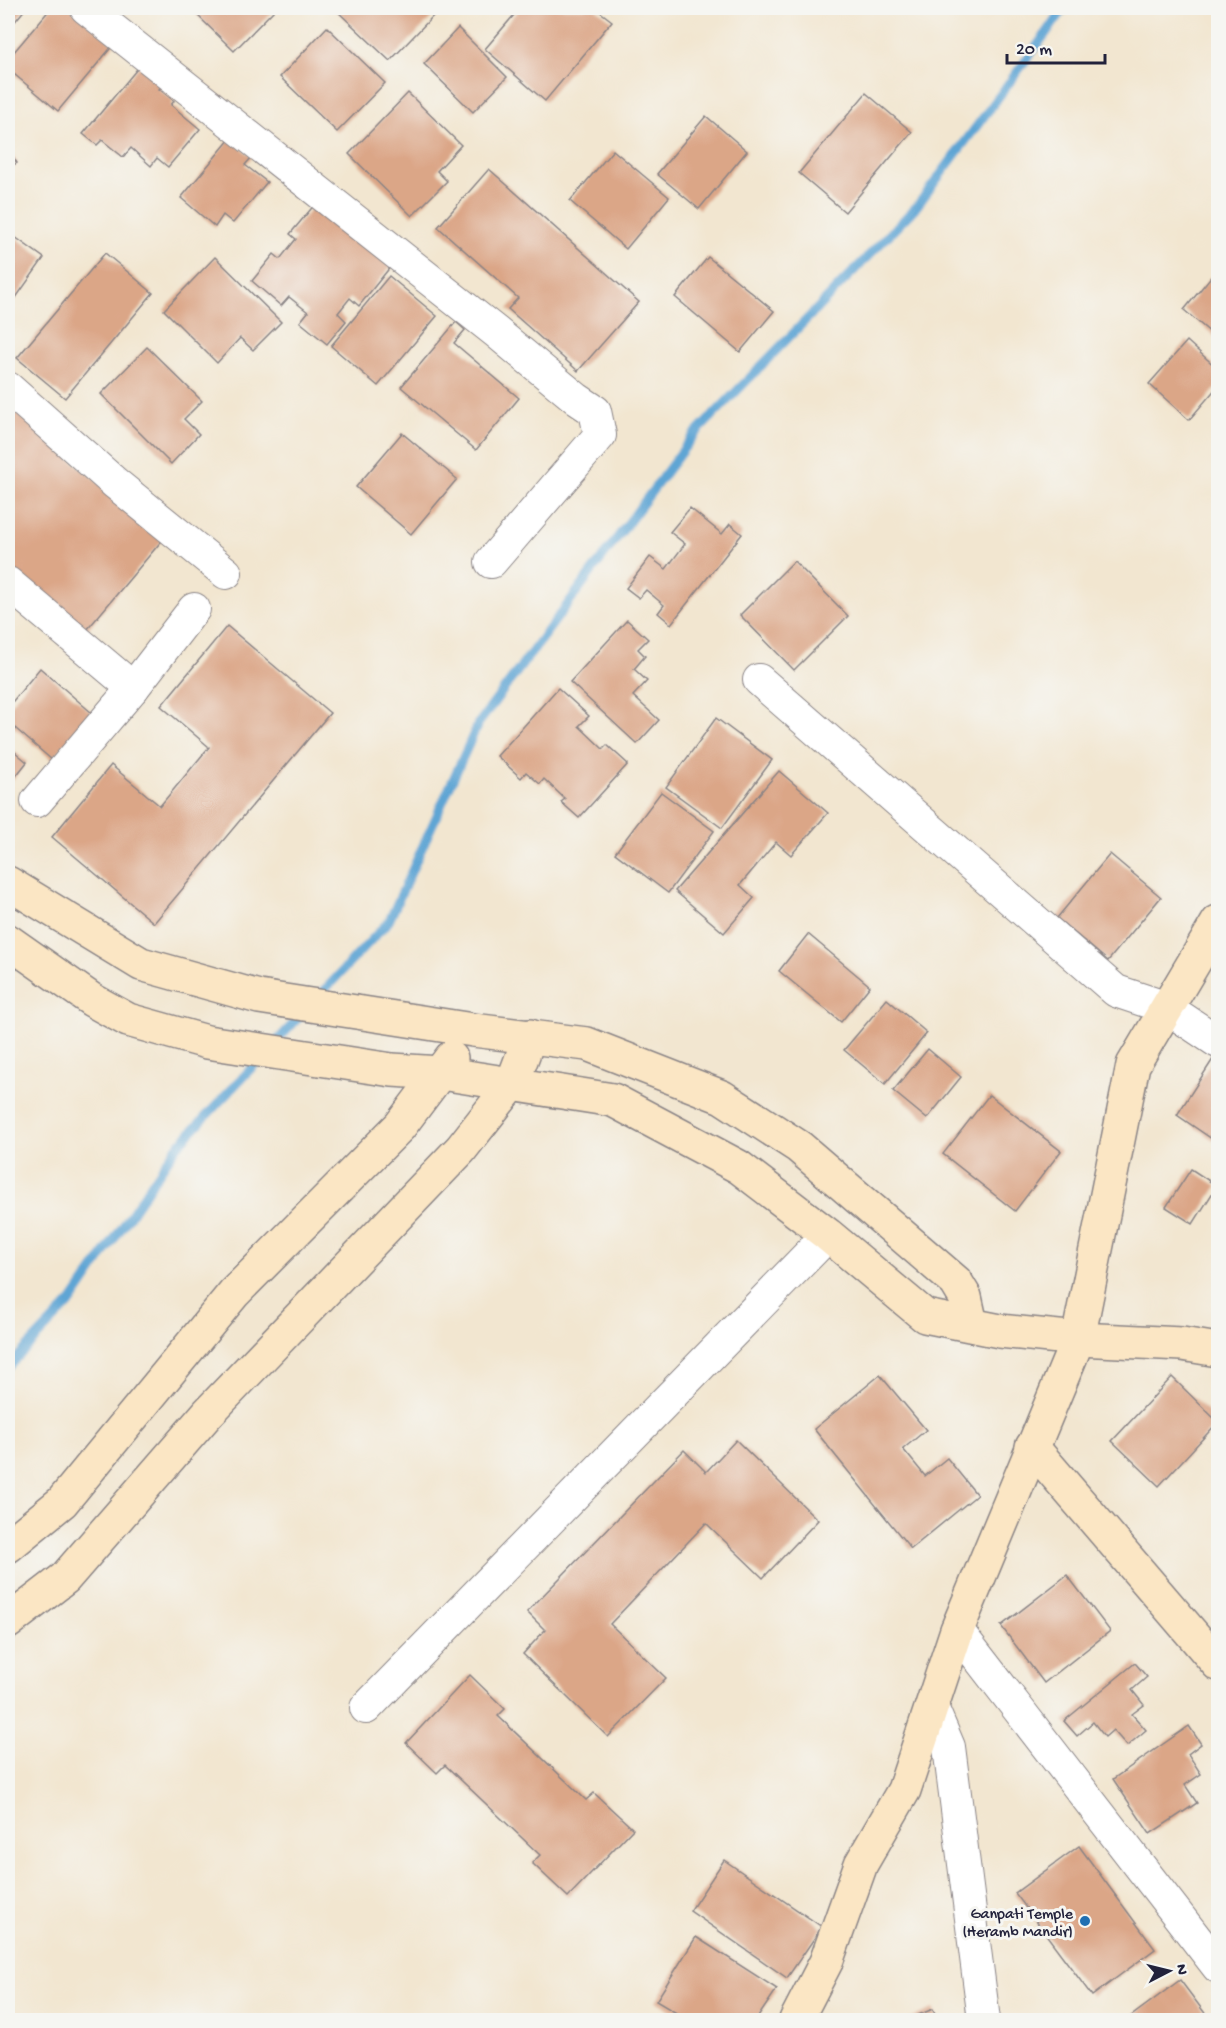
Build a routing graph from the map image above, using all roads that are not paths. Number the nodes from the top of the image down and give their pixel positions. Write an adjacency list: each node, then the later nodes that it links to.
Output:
1 (87, 8): 3 (street)
2 (8, 388): 4 (street)
3 (491, 562)
4 (226, 573)
5 (8, 583): 8 (street)
6 (194, 609): 8 (street)
7 (759, 680): 13 (street)
8 (134, 688): 9 (street)
9 (37, 801)
10 (8, 883): 14 (main road)
11 (1218, 922): 13 (main road)
12 (8, 941): 17 (main road)
13 (1167, 1008): 16 (street); 21 (main road)
14 (473, 1030): 15 (main road); 17 (main road)
15 (530, 1036): 18 (main road); 20 (main road)
16 (1218, 1042)
17 (441, 1073): 18 (main road); 24 (main road)
18 (513, 1084): 19 (main road); 25 (main road)
19 (828, 1235): 20 (main road); 29 (street)
20 (970, 1324): 21 (main road)
21 (1078, 1339): 22 (main road); 23 (main road)
22 (1218, 1350)
23 (1032, 1447): 26 (main road); 27 (main road)
24 (8, 1546)
25 (8, 1622)
26 (957, 1630): 28 (main road); 30 (street)
27 (1218, 1664)
28 (932, 1707): 31 (main road); 32 (street)
29 (366, 1708)
30 (1218, 1967)
31 (796, 2020)
32 (984, 2020)

